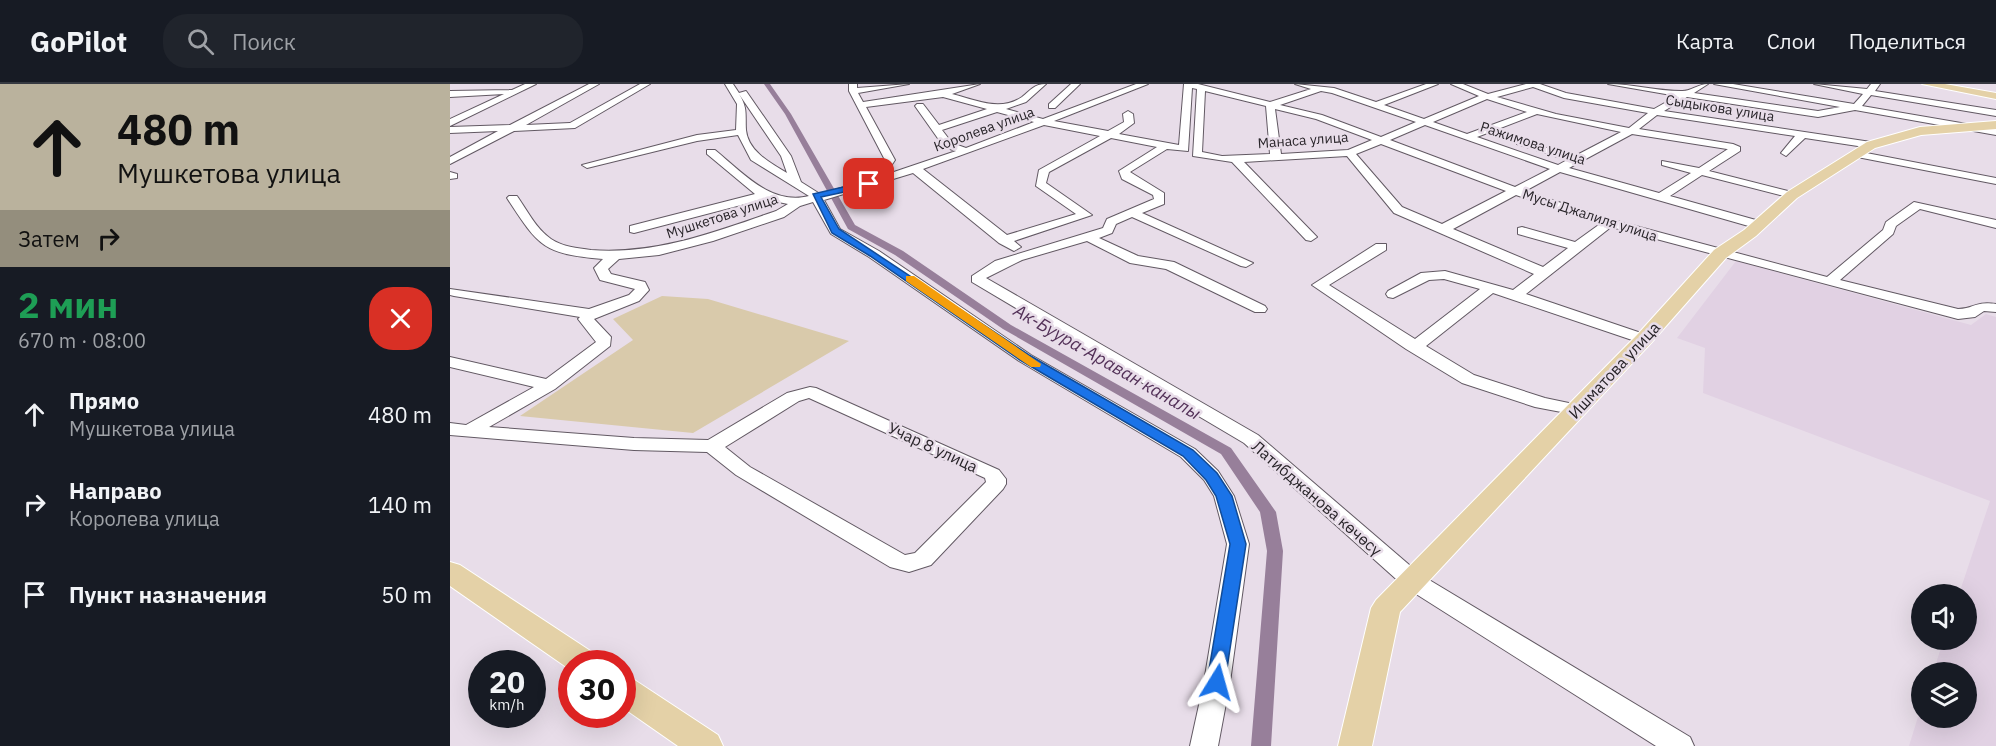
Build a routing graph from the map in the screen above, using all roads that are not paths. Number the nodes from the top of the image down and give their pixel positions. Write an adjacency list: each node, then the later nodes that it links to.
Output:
1 (532, 84): 26 (street)
2 (595, 84): 51 (street)
3 (645, 84): 51 (street)
4 (729, 84): 55 (street, Мушкетова улица)
5 (737, 84): 79 (street)
6 (905, 84): 23 (street)
7 (976, 84): 29 (street)
8 (1042, 84): 40 (street)
9 (1076, 84): 37 (street, Королева улица)
10 (1118, 84): 22 (street, Королева улица)
11 (1188, 84): 24 (street, Мусы Джалиля улица); 62 (street)
12 (1299, 84): 25 (street, Ражимова улица)
13 (1434, 84): 35 (street)
14 (1455, 84): 32 (street)
15 (1534, 84): 32 (street, Манаса улица); 43 (street, Сыдыкова улица)
16 (1612, 84): 30 (street)
17 (1704, 84): 30 (street)
18 (1718, 84): 38 (street)
19 (1818, 84): 27 (street)
20 (1876, 84): 27 (street)
21 (1928, 84): 31 (main road)
22 (1139, 86): 46 (street, Королева улица)
23 (853, 88): 33 (street)
24 (1202, 88): 34 (street, Мусы Джалиля улица); 69 (street, Манаса улица)
25 (1319, 88): 34 (street); 35 (street, Ражимова улица)
26 (518, 90): 28 (street); 39 (street)
27 (1869, 92): 38 (street); 44 (street)
28 (450, 94)
29 (943, 94): 33 (street); 40 (street)
30 (1684, 96): 38 (street); 43 (street)
31 (1996, 96)
32 (1485, 97): 42 (street); 47 (street, Манаса улица)
33 (861, 105): 77 (street)
34 (1270, 105): 61 (street, Мусы Джалиля улица); 68 (street)
35 (1377, 105): 47 (street, Ражимова улица)
36 (920, 106): 52 (street)
37 (1052, 106)
38 (1856, 107): 50 (street)
39 (479, 109): 41 (street); 48 (street)
40 (1001, 109): 46 (street); 52 (street)
41 (450, 111)
42 (1534, 112): 54 (street); 56 (street)
43 (1654, 112): 54 (street); 59 (street, Сыдыкова улица)
44 (1996, 113)
45 (1128, 114): 58 (street)
46 (1044, 122): 58 (street); 64 (street, Королева улица)
47 (1422, 122): 60 (street, Ражимова улица); 61 (street, Манаса улица)
48 (450, 123)
49 (1996, 125): 50 (main road, Ишматова улица)
50 (1971, 127): 57 (street); 63 (main road, Ишматова улица)
51 (509, 129): 53 (street); 71 (street)
52 (937, 129): 64 (street)
53 (450, 130)
54 (1631, 131): 70 (street); 76 (street)
55 (741, 132): 73 (street); 79 (street, Мушкетова улица)
56 (1480, 132): 60 (street); 70 (street)
57 (1996, 132)
58 (1108, 135): 62 (street); 96 (street)
59 (1802, 135): 63 (street, Сыдыкова улица); 67 (street)
60 (1467, 137): 75 (street, Ражимова улица)
61 (1384, 140): 66 (street, Манаса улица); 80 (street, Мусы Джалиля улица)
62 (1165, 146): 87 (street)
63 (1864, 150): 78 (street, Сыдыкова улица); 83 (main road, Ишматова улица)
64 (966, 151): 74 (street, Королева улица)
65 (711, 152): 81 (street)
66 (1350, 153): 68 (street, Манаса улица); 92 (street)
67 (1786, 153)
68 (1276, 157): 69 (street, Манаса улица)
69 (1240, 159): 94 (street)
70 (1578, 160): 75 (street)
71 (450, 161)
72 (1666, 163): 76 (street)
73 (587, 165)
74 (914, 168): 77 (street, Королева улица); 96 (street)
75 (1561, 169): 80 (street); 85 (street, Ражимова улица)
76 (1698, 172): 83 (street); 85 (street)
77 (882, 179): 82 (street, Королева улица)
78 (1996, 181)
79 (796, 184): 82 (street, Мушкетова улица)
80 (1518, 192): 88 (street, Мусы Джалиля улица); 92 (street)
81 (764, 195): 86 (street); 91 (street)
82 (819, 195): 86 (street, Мушкетова улица); 126 (street)
83 (1792, 195): 90 (main road, Ишматова улица)
84 (513, 198): 101 (street, Мушкетова улица)
85 (1659, 198): 90 (street, Ражимова улица)
86 (796, 202): 101 (street, Мушкетова улица)
87 (1132, 213): 95 (street); 102 (street)
88 (1609, 222): 98 (street); 99 (street, Мусы Джалиля улица)
89 (1996, 224): 104 (street)
90 (1759, 225): 99 (main road, Ишматова улица)
91 (634, 229)
92 (1443, 230): 103 (street)
93 (1522, 231): 98 (street)
94 (1311, 237)
95 (1090, 238): 100 (street); 111 (street)
96 (1004, 240): 100 (street)
97 (1381, 247): 114 (street)
98 (1577, 247): 103 (street)
99 (1720, 254): 104 (street, Мусы Джалиля улица); 113 (main road, Ишматова улица)
100 (1024, 255): 122 (street, Латибджанова көчөсү)
101 (613, 257): 112 (street)
102 (1246, 263)
103 (1542, 272): 108 (street)
104 (1831, 281): 110 (street, Мусы Джалиля улица)
105 (1489, 289): 107 (street); 108 (street); 114 (street)
106 (453, 292): 112 (street)
107 (1393, 294)
108 (1515, 295): 113 (street)
109 (1996, 295): 110 (street)
110 (1988, 307)
111 (1260, 309)
112 (590, 314): 116 (street)
113 (1644, 339): 117 (main road, Ишматова улица)
114 (1412, 346): 117 (street)
115 (450, 363): 116 (street)
116 (549, 385): 119 (street)
117 (1577, 410): 122 (main road, Ишматова улица)
118 (450, 429): 119 (street)
119 (470, 430): 120 (street)
120 (712, 446): 120 (street, Учар 8 улица)
121 (450, 572): 123 (main road)
122 (1413, 581): 127 (main road, Ишматова улица); 128 (street)
123 (565, 650)
124 (636, 698): 125 (main road)
125 (706, 746)
126 (1204, 746)
127 (1355, 746)
128 (1680, 746)

